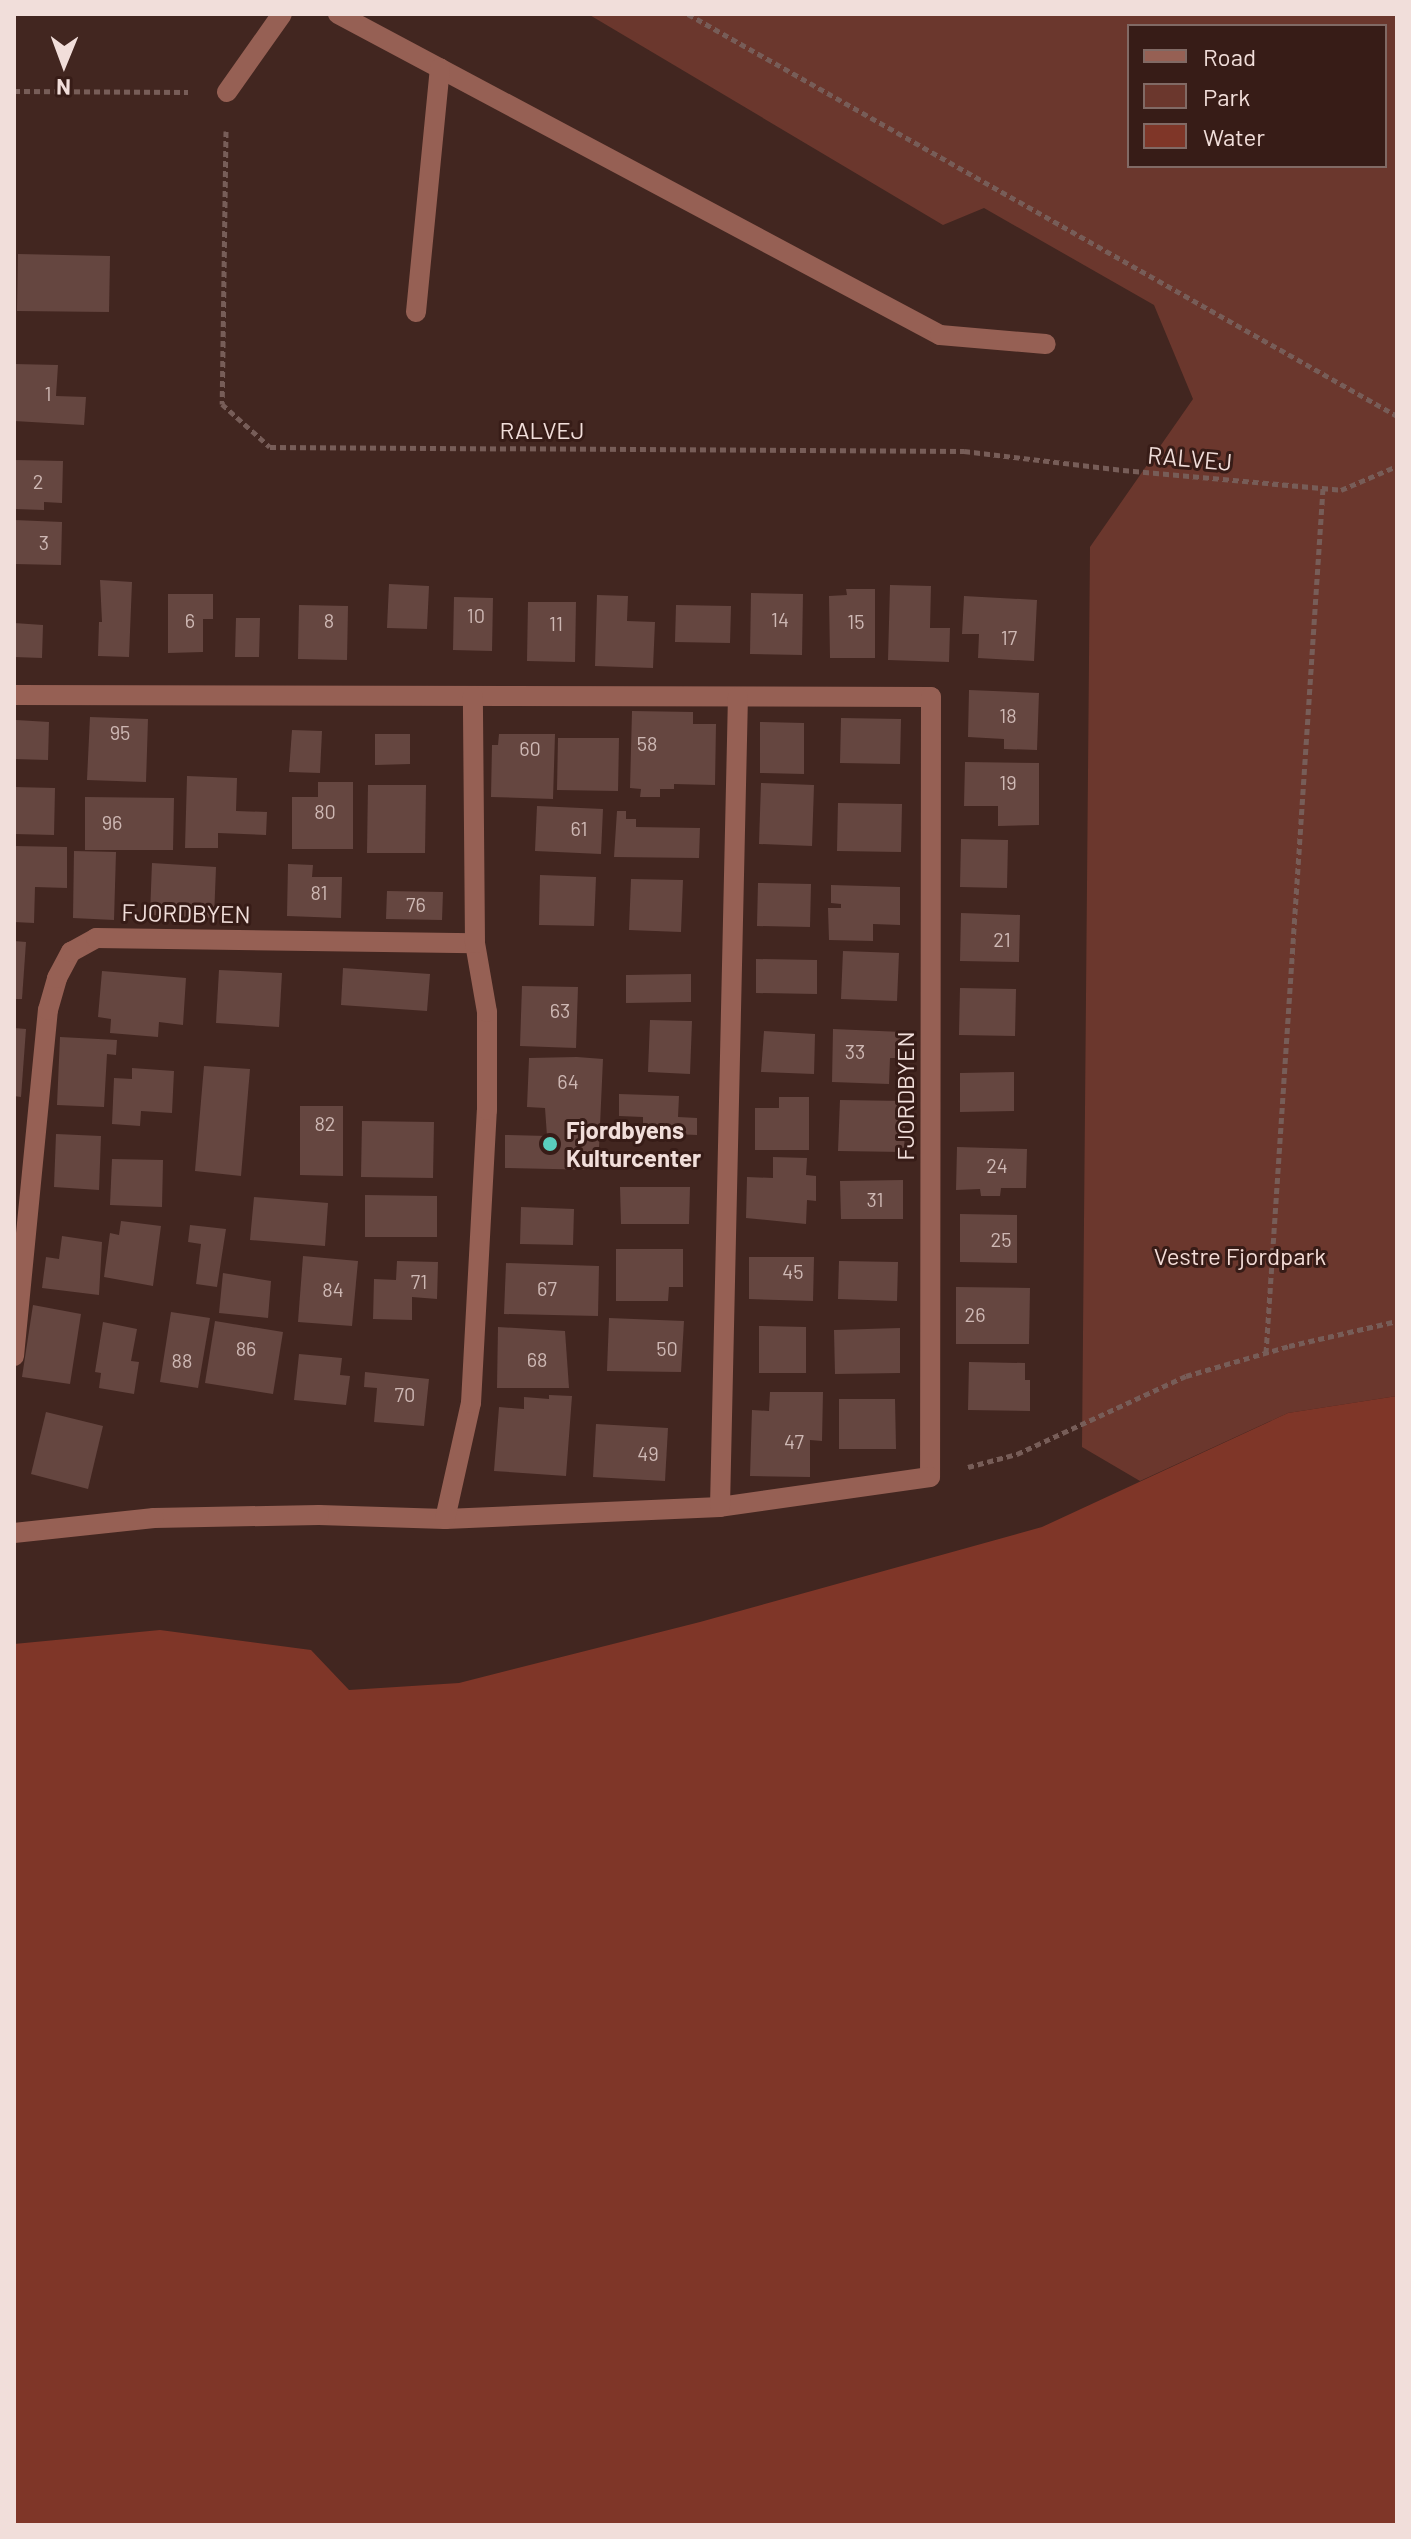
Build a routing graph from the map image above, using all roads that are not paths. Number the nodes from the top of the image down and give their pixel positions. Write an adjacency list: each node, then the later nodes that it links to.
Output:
1 (282, 14): 4 (street)
2 (338, 14): 3 (street)
3 (440, 68): 5 (street); 6 (street)
4 (227, 92)
5 (416, 312)
6 (1046, 344)
7 (14, 695): 8 (street, FJORDBYEN)
8 (473, 696): 9 (street, FJORDBYEN); 10 (street)
9 (738, 697): 12 (street); 12 (street, FJORDBYEN)
10 (475, 943): 11 (street, FJORDBYEN); 13 (street)
11 (14, 1356)
12 (720, 1507): 13 (street)
13 (445, 1519): 14 (street)
14 (14, 1533)

